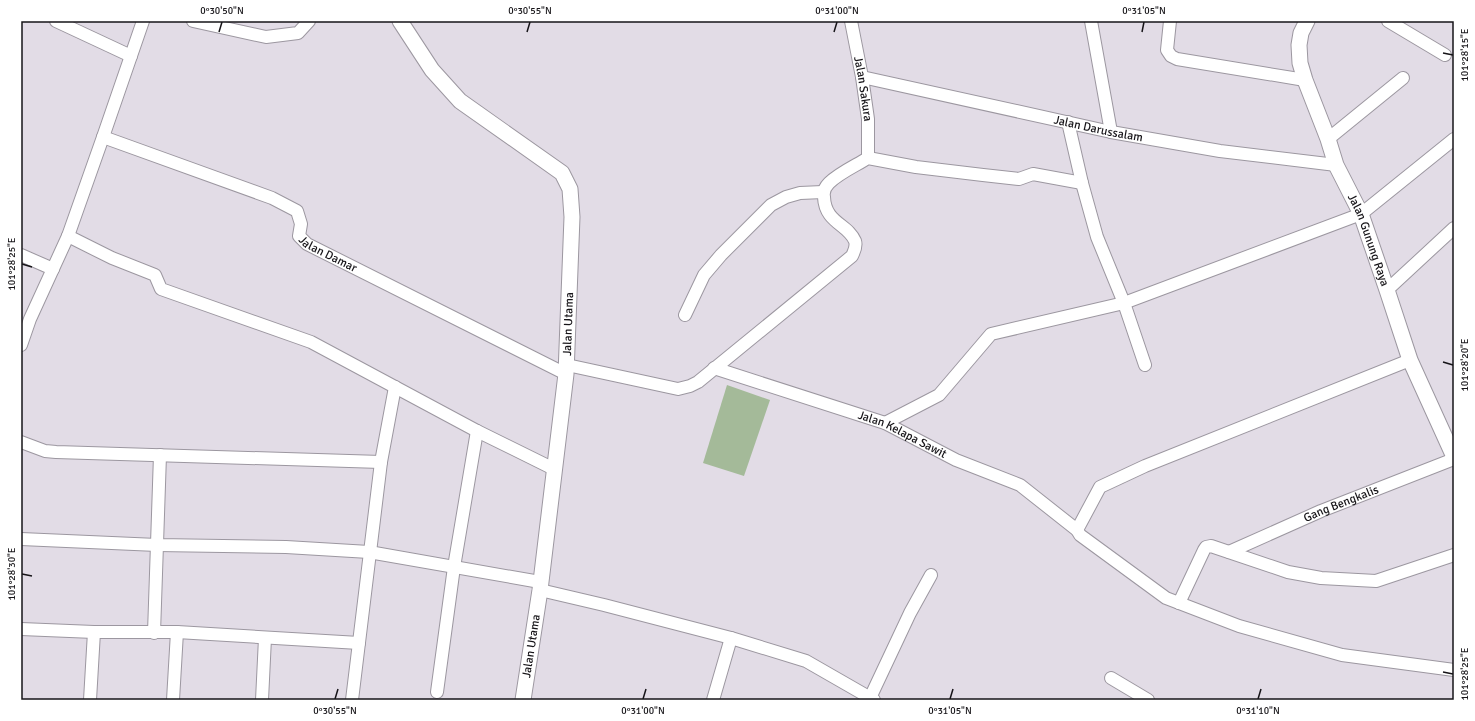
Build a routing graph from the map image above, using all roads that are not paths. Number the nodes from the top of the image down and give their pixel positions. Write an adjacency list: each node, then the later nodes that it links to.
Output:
1 (56, 21): 12 (street)
2 (143, 21): 12 (street)
3 (193, 21): 4 (street)
4 (309, 21)
5 (400, 21): 37 (street, Jalan Utama)
6 (851, 21): 13 (street, Jalan Sakura)
7 (1091, 21): 17 (street)
8 (1170, 21): 15 (street)
9 (1307, 21): 15 (street, Jalan Gunung Raya)
10 (1388, 21): 11 (street)
11 (1445, 55)
12 (131, 56): 18 (street)
13 (862, 77): 16 (street, Jalan Darussalam); 21 (street, Jalan Sakura)
14 (1403, 78): 19 (street)
15 (1305, 80): 19 (street, Jalan Gunung Raya)
16 (1068, 122): 17 (street, Jalan Darussalam); 23 (street)
17 (1111, 132): 22 (street, Jalan Darussalam)
18 (103, 137): 27 (street); 37 (street, Jalan Damar)
19 (1328, 139): 22 (street, Jalan Gunung Raya)
20 (1454, 139): 25 (street)
21 (868, 158): 23 (street); 24 (street)
22 (1336, 165): 25 (street, Jalan Gunung Raya)
23 (1082, 183): 31 (street)
24 (823, 192): 32 (street); 36 (street)
25 (1361, 214): 30 (street, Jalan Gunung Raya); 31 (street)
26 (1454, 228): 30 (street)
27 (68, 236): 29 (street); 38 (street)
28 (21, 255): 29 (street)
29 (53, 269): 33 (street)
30 (1388, 290): 34 (street, Jalan Gunung Raya)
31 (1124, 302): 35 (street); 39 (street)
32 (685, 315)
33 (21, 345)
34 (1410, 360): 42 (street, Jalan Gunung Raya); 46 (street)
35 (1145, 365)
36 (714, 368): 37 (street); 39 (street, Jalan Kelapa Sawit)
37 (567, 369): 45 (street, Jalan Utama)
38 (395, 387): 40 (street); 44 (street)
39 (885, 423): 46 (street, Jalan Kelapa Sawit)
40 (477, 431): 45 (street); 52 (street)
41 (21, 442): 43 (street)
42 (1453, 451): 50 (street, Gang Bengkalis)
43 (160, 455): 44 (street); 48 (street)
44 (381, 462): 49 (street)
45 (554, 469): 54 (street, Jalan Utama)
46 (1077, 530): 55 (street, Jalan Kelapa Sawit)
47 (21, 539): 48 (street)
48 (157, 545): 49 (street); 59 (street)
49 (369, 552): 52 (street); 62 (street)
50 (1230, 552): 51 (street); 55 (street)
51 (1454, 555)
52 (454, 567): 54 (street); 65 (street)
53 (931, 575): 66 (street)
54 (540, 586): 61 (street); 71 (street, Jalan Utama)
55 (1179, 603): 63 (street, Jalan Kelapa Sawit)
56 (21, 629): 57 (street)
57 (94, 632): 59 (street); 67 (street)
58 (177, 632): 59 (street); 60 (street); 68 (street)
59 (154, 633)
60 (265, 638): 62 (street); 69 (street)
61 (731, 638): 66 (street); 72 (street)
62 (358, 643): 70 (street)
63 (1454, 670)
64 (1111, 678): 73 (street)
65 (437, 692)
66 (872, 699)
67 (90, 700)
68 (173, 700)
69 (262, 700)
70 (352, 700)
71 (522, 700)
72 (714, 700)
73 (1148, 700)

